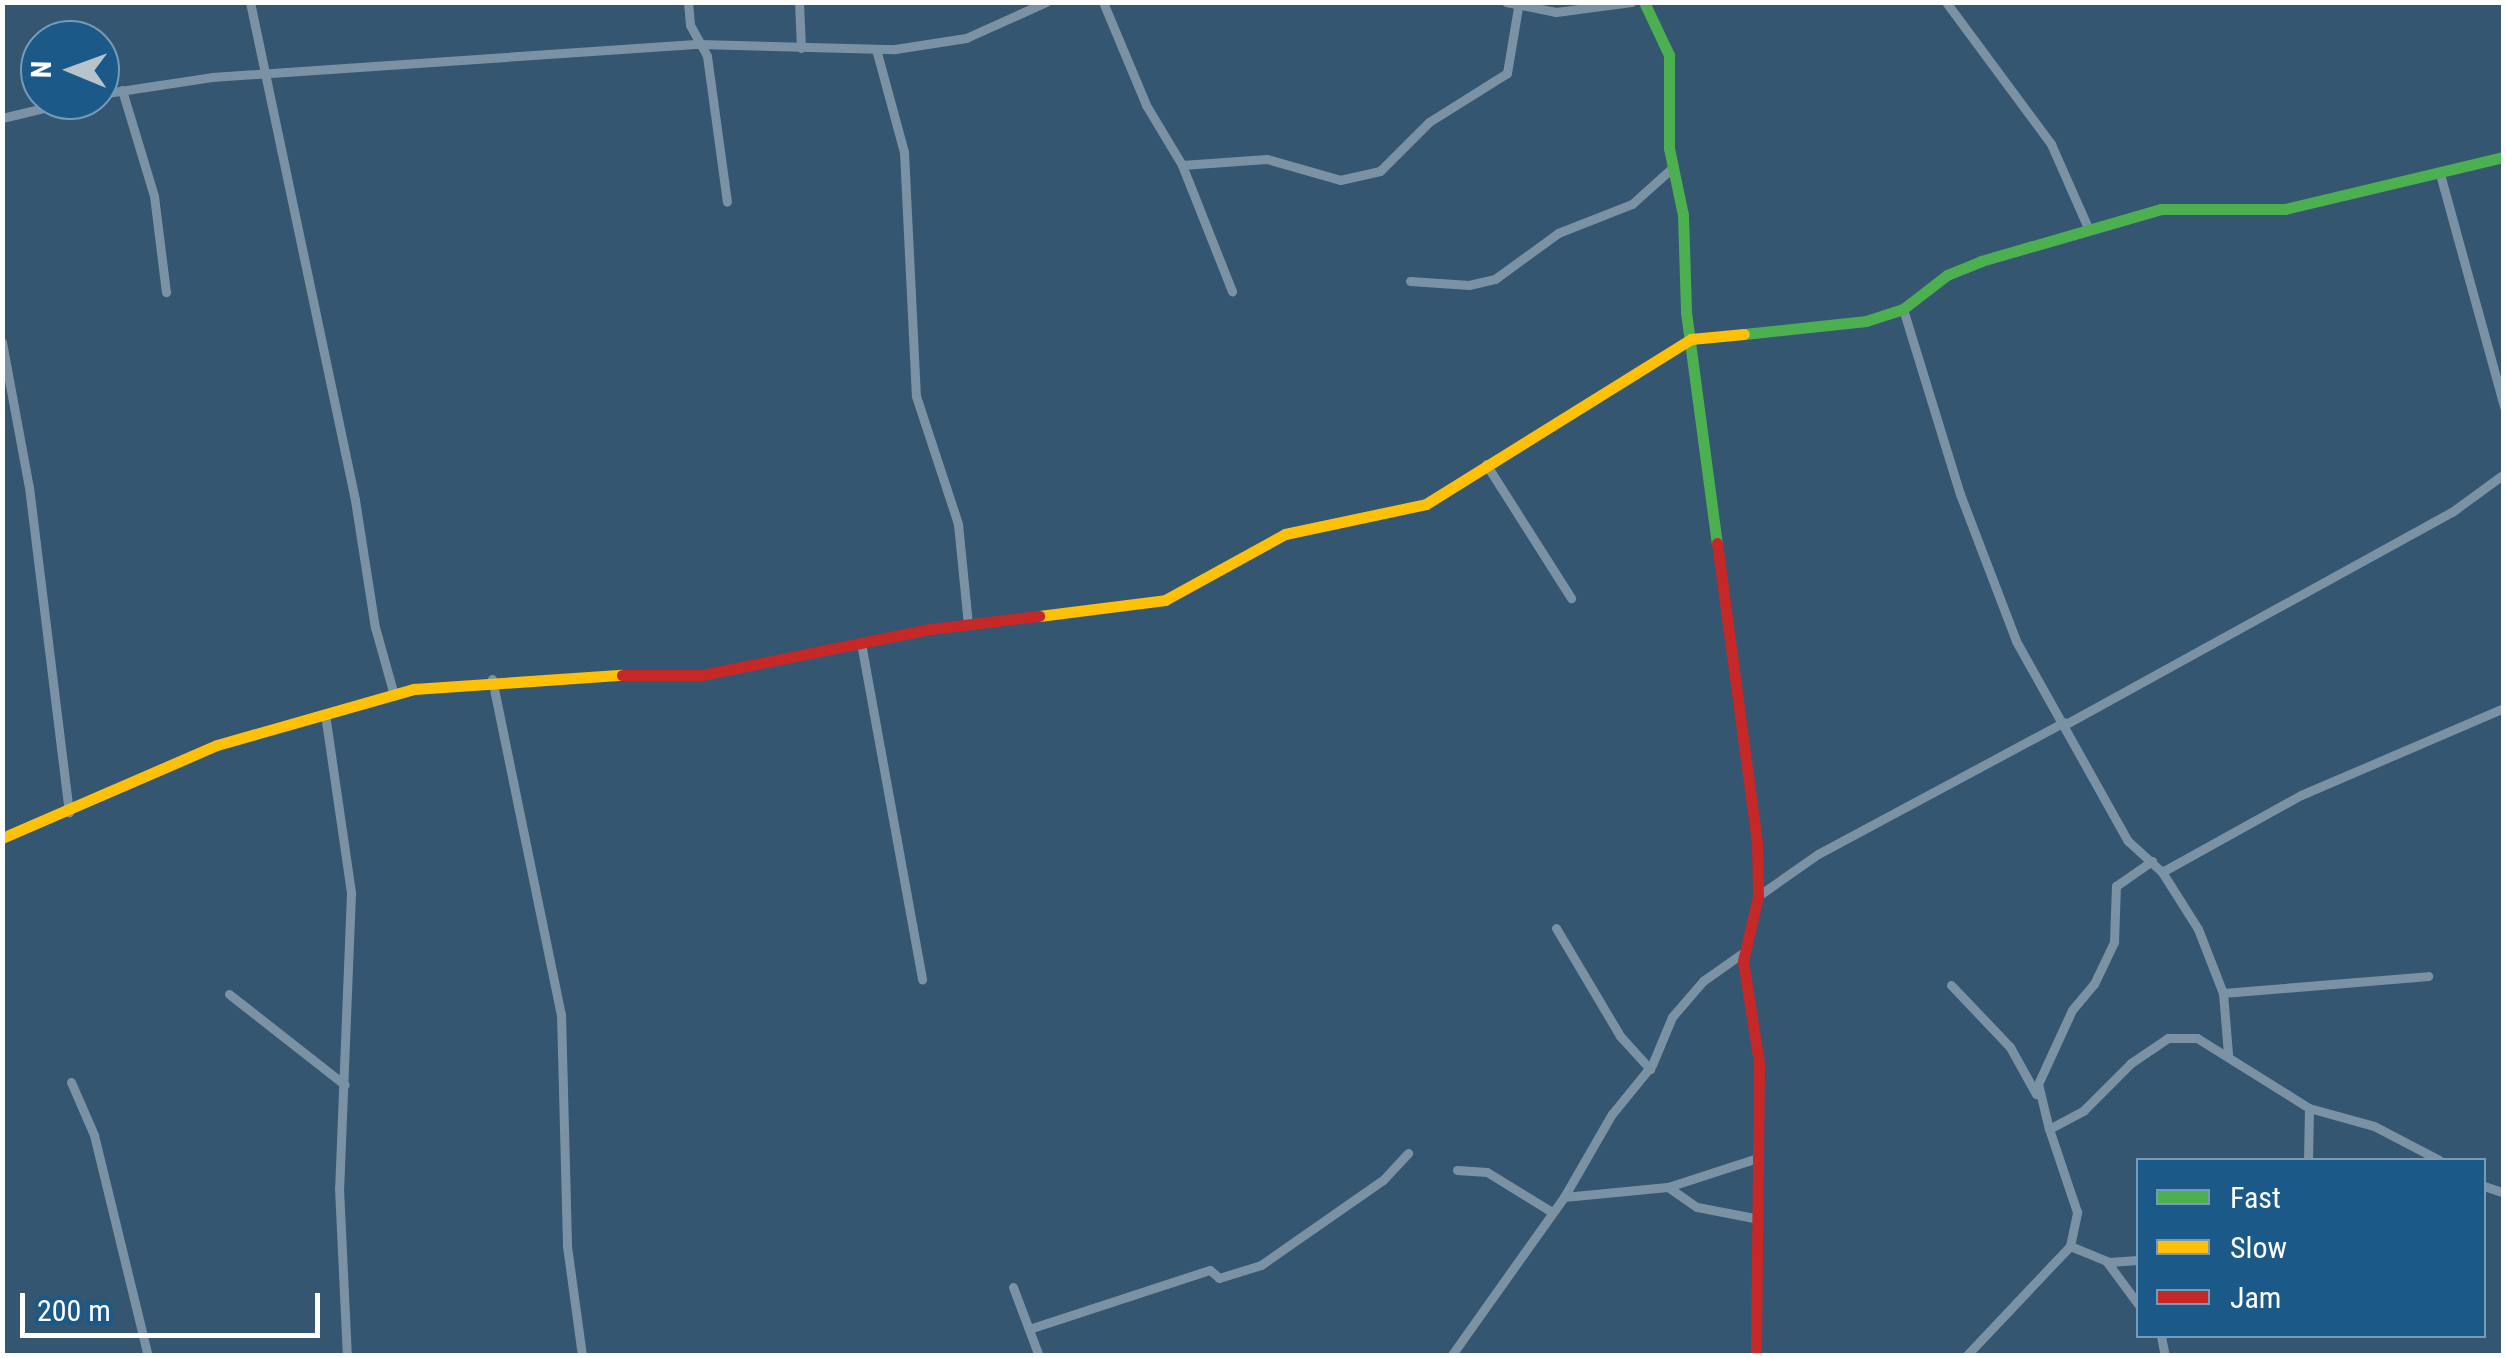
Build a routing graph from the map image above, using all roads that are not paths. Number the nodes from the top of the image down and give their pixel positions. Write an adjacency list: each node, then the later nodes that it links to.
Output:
1 (250, 2): 14 (street)
2 (688, 2): 11 (street)
3 (799, 2): 12 (street)
4 (1046, 2): 13 (street)
5 (1103, 2): 17 (street)
6 (1506, 2): 10 (street)
7 (1631, 2): 10 (street)
8 (1644, 2): 18 (street)
9 (1946, 2): 21 (street)
10 (1518, 6): 17 (street)
11 (699, 44): 12 (street); 14 (street); 20 (street)
12 (802, 48): 13 (street)
13 (876, 49): 32 (street)
14 (266, 77): 15 (street); 35 (street)
15 (122, 90): 24 (street)
16 (2504, 158): 19 (street)
17 (1182, 165): 23 (street)
18 (1672, 168): 22 (street); 26 (street)
19 (2440, 174): 21 (street); 28 (street)
20 (727, 202)
21 (2088, 228): 25 (street)
22 (1410, 281)
23 (1232, 291)
24 (166, 292)
25 (1903, 308): 26 (street); 38 (street)
26 (1691, 339): 29 (street); 43 (street)
27 (2, 342): 39 (street)
28 (2504, 407)
29 (1486, 464): 31 (street); 32 (street)
30 (2504, 474): 38 (street)
31 (1571, 598)
32 (968, 624): 33 (street)
33 (860, 643): 34 (street); 47 (street)
34 (492, 680): 35 (street); 75 (street)
35 (394, 694): 37 (street)
36 (2502, 709): 42 (street)
37 (325, 714): 39 (street); 54 (street)
38 (2065, 723): 41 (street); 43 (street)
39 (69, 814): 40 (street)
40 (2, 838)
41 (2152, 861): 42 (street); 55 (street)
42 (2162, 872): 49 (street)
43 (1758, 896): 45 (street)
44 (1556, 928): 52 (street)
45 (1744, 952): 52 (street); 61 (street)
46 (2428, 976): 49 (street)
47 (922, 980)
48 (1951, 985): 55 (street)
49 (2223, 993): 51 (street)
50 (229, 994): 54 (street)
51 (2228, 1054): 56 (street); 57 (street)
52 (1650, 1069): 64 (street)
53 (71, 1082): 73 (street)
54 (345, 1085): 74 (street)
55 (2036, 1094): 57 (street)
56 (2310, 1108): 59 (street); 60 (street)
57 (2049, 1128): 67 (street)
58 (1408, 1152): 72 (street)
59 (2308, 1158)
60 (2436, 1158)
61 (1754, 1160): 63 (street); 66 (street)
62 (1457, 1170): 65 (street)
63 (1668, 1187): 64 (street); 66 (street)
64 (1564, 1197): 65 (street)
65 (1552, 1212): 77 (street)
66 (1754, 1218): 78 (street)
67 (2070, 1246): 69 (street); 79 (street)
68 (2136, 1260): 69 (street)
69 (2106, 1262): 71 (street)
70 (1013, 1287): 72 (street)
71 (2136, 1301)
72 (1029, 1329): 76 (street)
73 (148, 1356)
74 (347, 1356)
75 (582, 1356)
76 (1039, 1356)
77 (1452, 1356)
78 (1756, 1356)
79 (1966, 1356)

